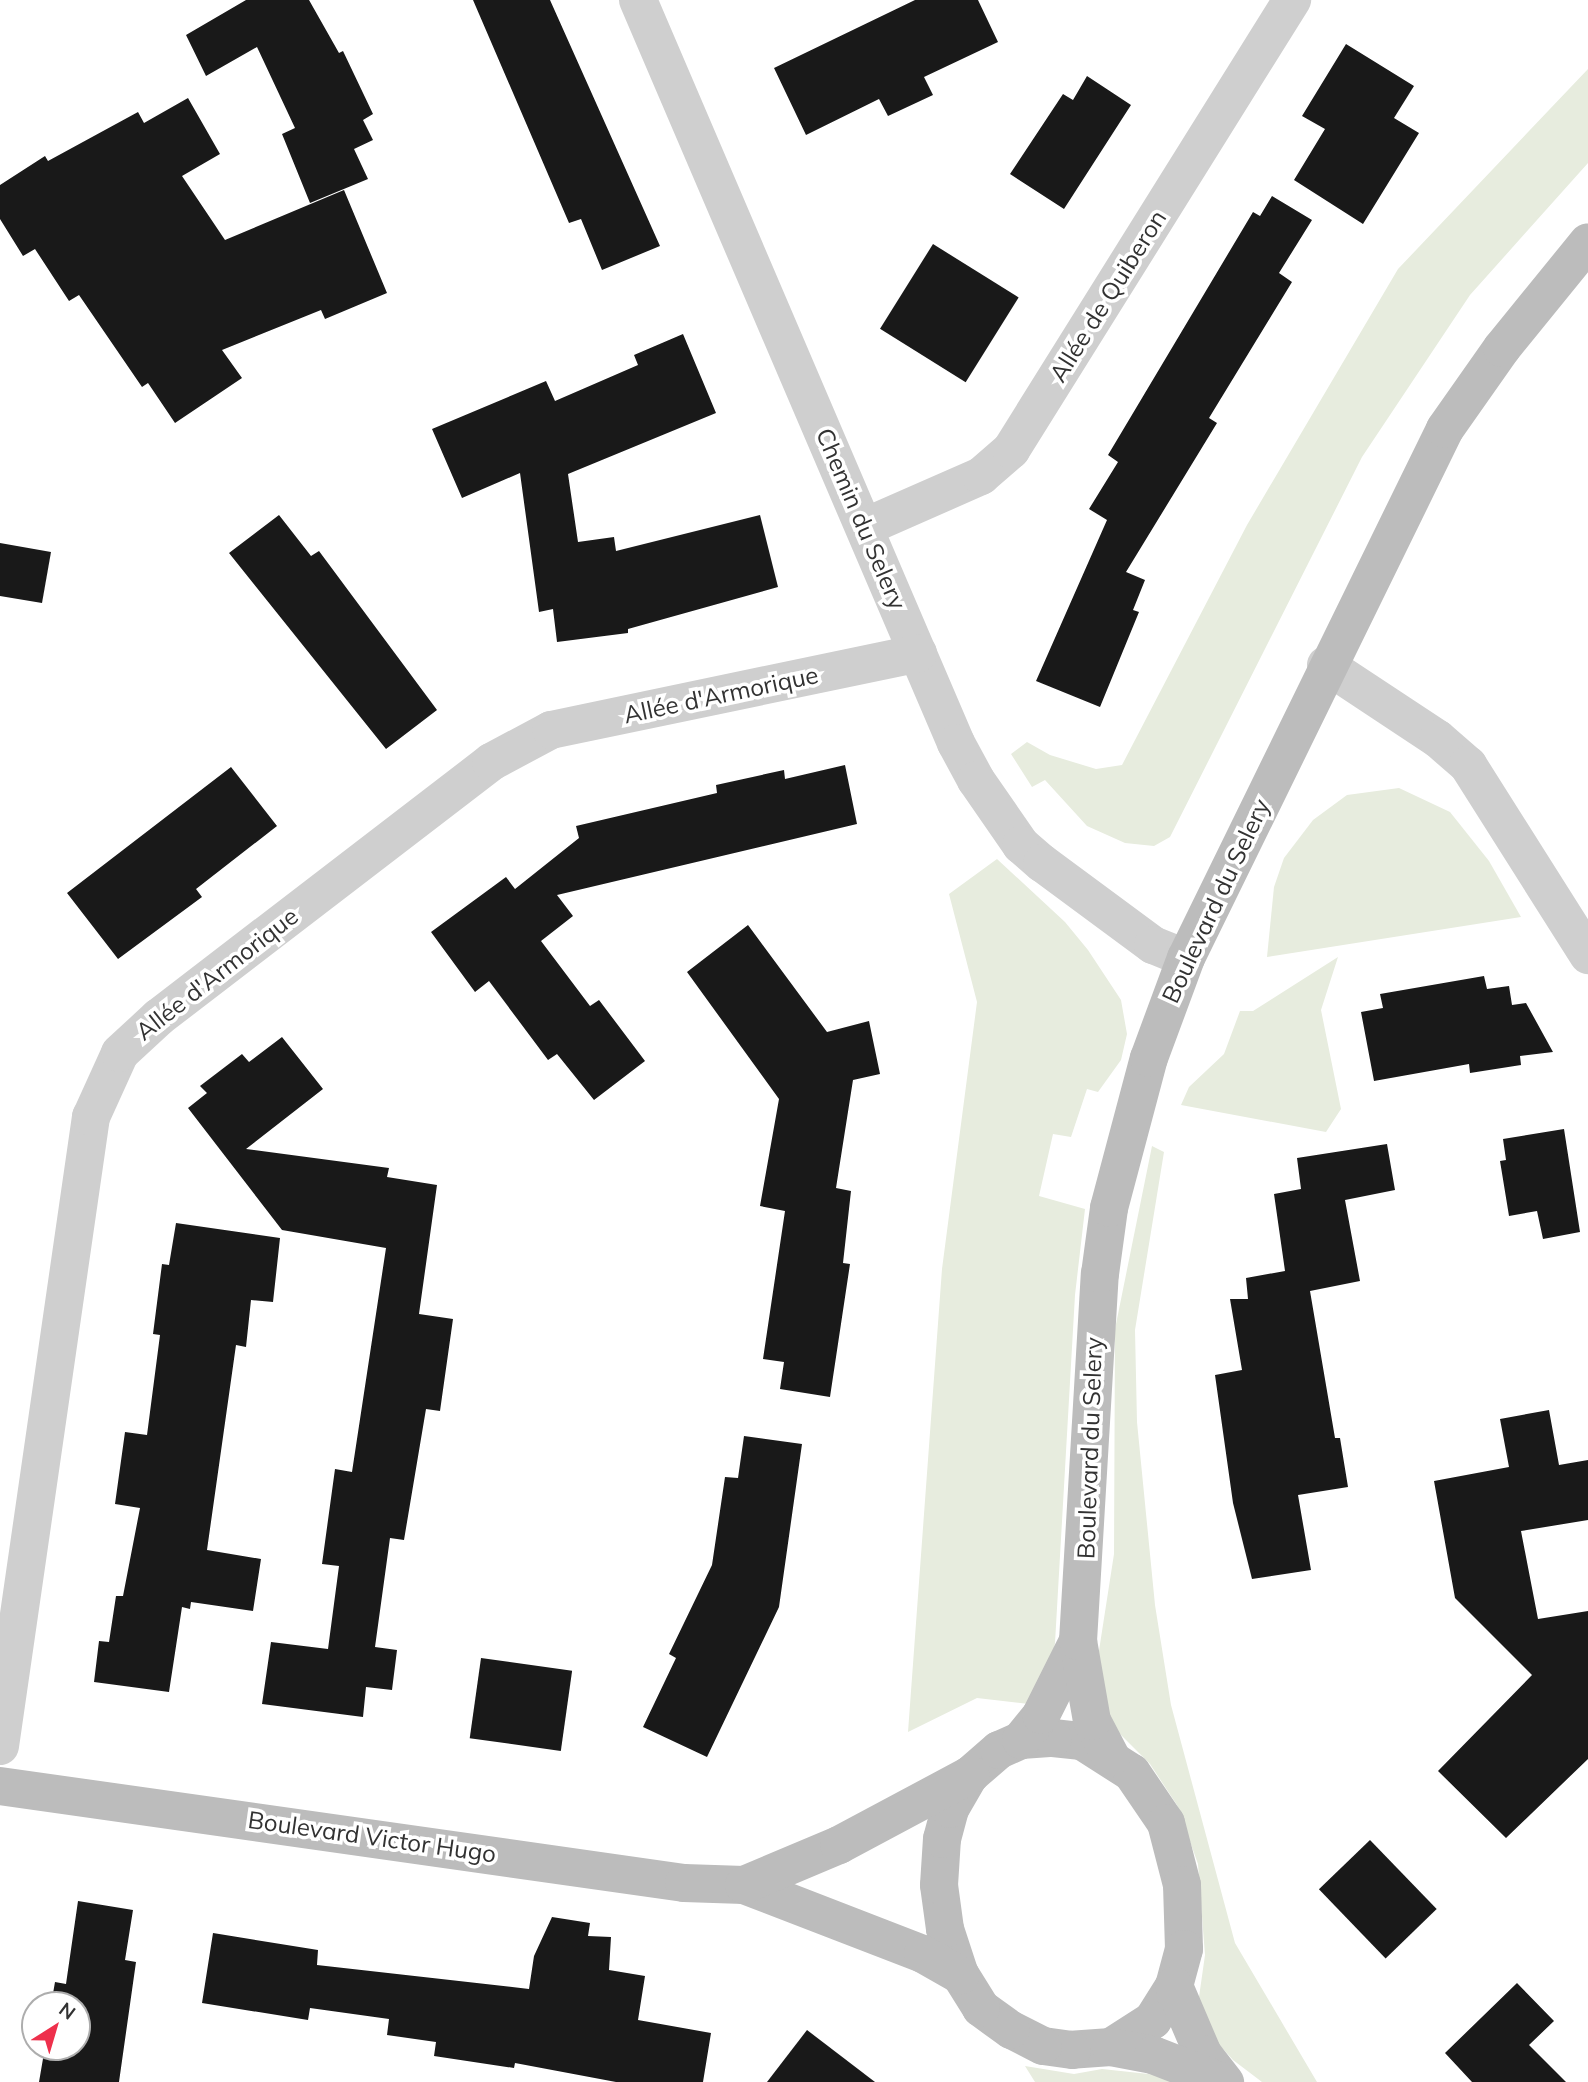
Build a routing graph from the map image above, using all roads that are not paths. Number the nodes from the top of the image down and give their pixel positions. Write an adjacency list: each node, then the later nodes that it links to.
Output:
1 (638, 0): 4 (street, Chemin du Selery)
2 (1292, 0): 4 (street, Allée de Quiberon)
3 (1588, 242): 6 (street, Boulevard du Selery)
4 (865, 527): 5 (street, Chemin du Selery)
5 (918, 653): 8 (street, Chemin du Selery); 11 (street, Allée d'Armorique)
6 (1326, 665): 7 (street); 8 (street, Boulevard du Selery)
7 (1582, 933)
8 (1186, 958): 9 (street, Boulevard du Selery)
9 (1078, 1641): 10 (street, Boulevard du Selery); 12 (street, Boulevard du Selery)
10 (1021, 1740): 12 (street); 13 (street)
11 (0, 1746)
12 (1111, 1757): 17 (street)
13 (970, 1775): 15 (street, Boulevard Victor Hugo); 16 (street)
14 (0, 1786): 15 (street, Boulevard Victor Hugo)
15 (744, 1885): 16 (street, Boulevard Victor Hugo)
16 (960, 1975): 18 (street)
17 (1174, 1986): 18 (street); 19 (street)
18 (1111, 2047): 19 (street)
19 (1223, 2082)

